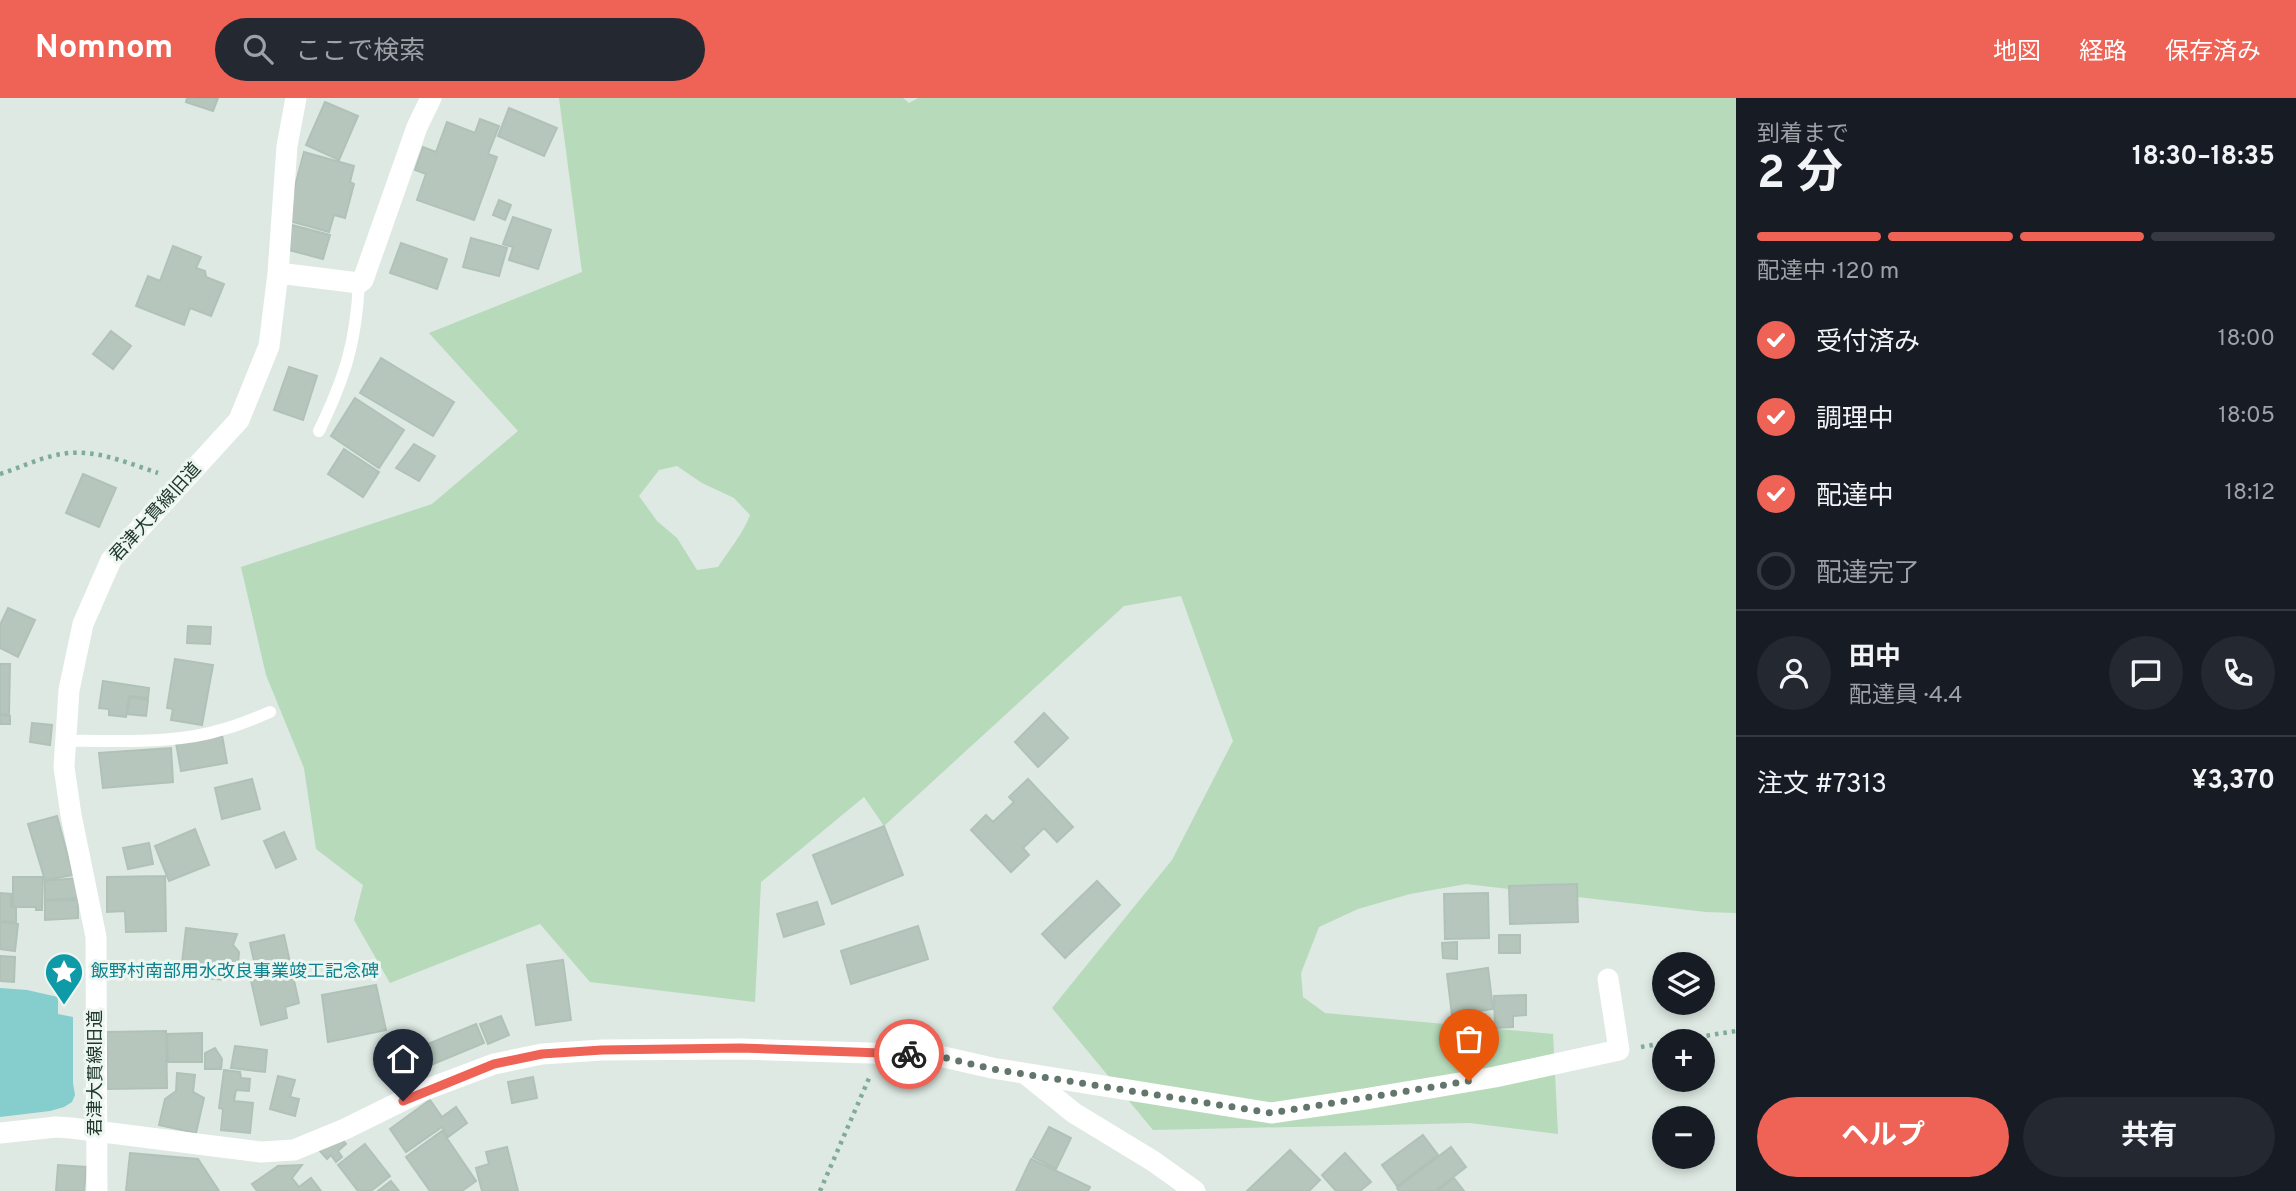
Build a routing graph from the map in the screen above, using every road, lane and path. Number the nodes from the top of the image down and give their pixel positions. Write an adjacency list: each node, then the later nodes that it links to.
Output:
1 (296, 98): 3 (street, 君津大貫線旧道)
2 (431, 98): 4 (street)
3 (278, 273): 4 (street); 7 (street, 君津大貫線旧道)
4 (359, 283): 5 (lane)
5 (319, 431)
6 (0, 474): 7 (path)
7 (180, 485): 9 (street, 君津大貫線旧道)
8 (270, 712): 9 (lane)
9 (66, 741): 15 (street, 君津大貫線旧道)
10 (1608, 979): 14 (street)
11 (1736, 1031): 12 (path)
12 (1715, 1034)
13 (880, 1052): 14 (street); 15 (street); 18 (path)
14 (1025, 1074): 19 (street)
15 (96, 1130): 16 (street); 17 (street, 君津大貫線旧道)
16 (0, 1133)
17 (97, 1191)
18 (820, 1191)
19 (1195, 1191)

